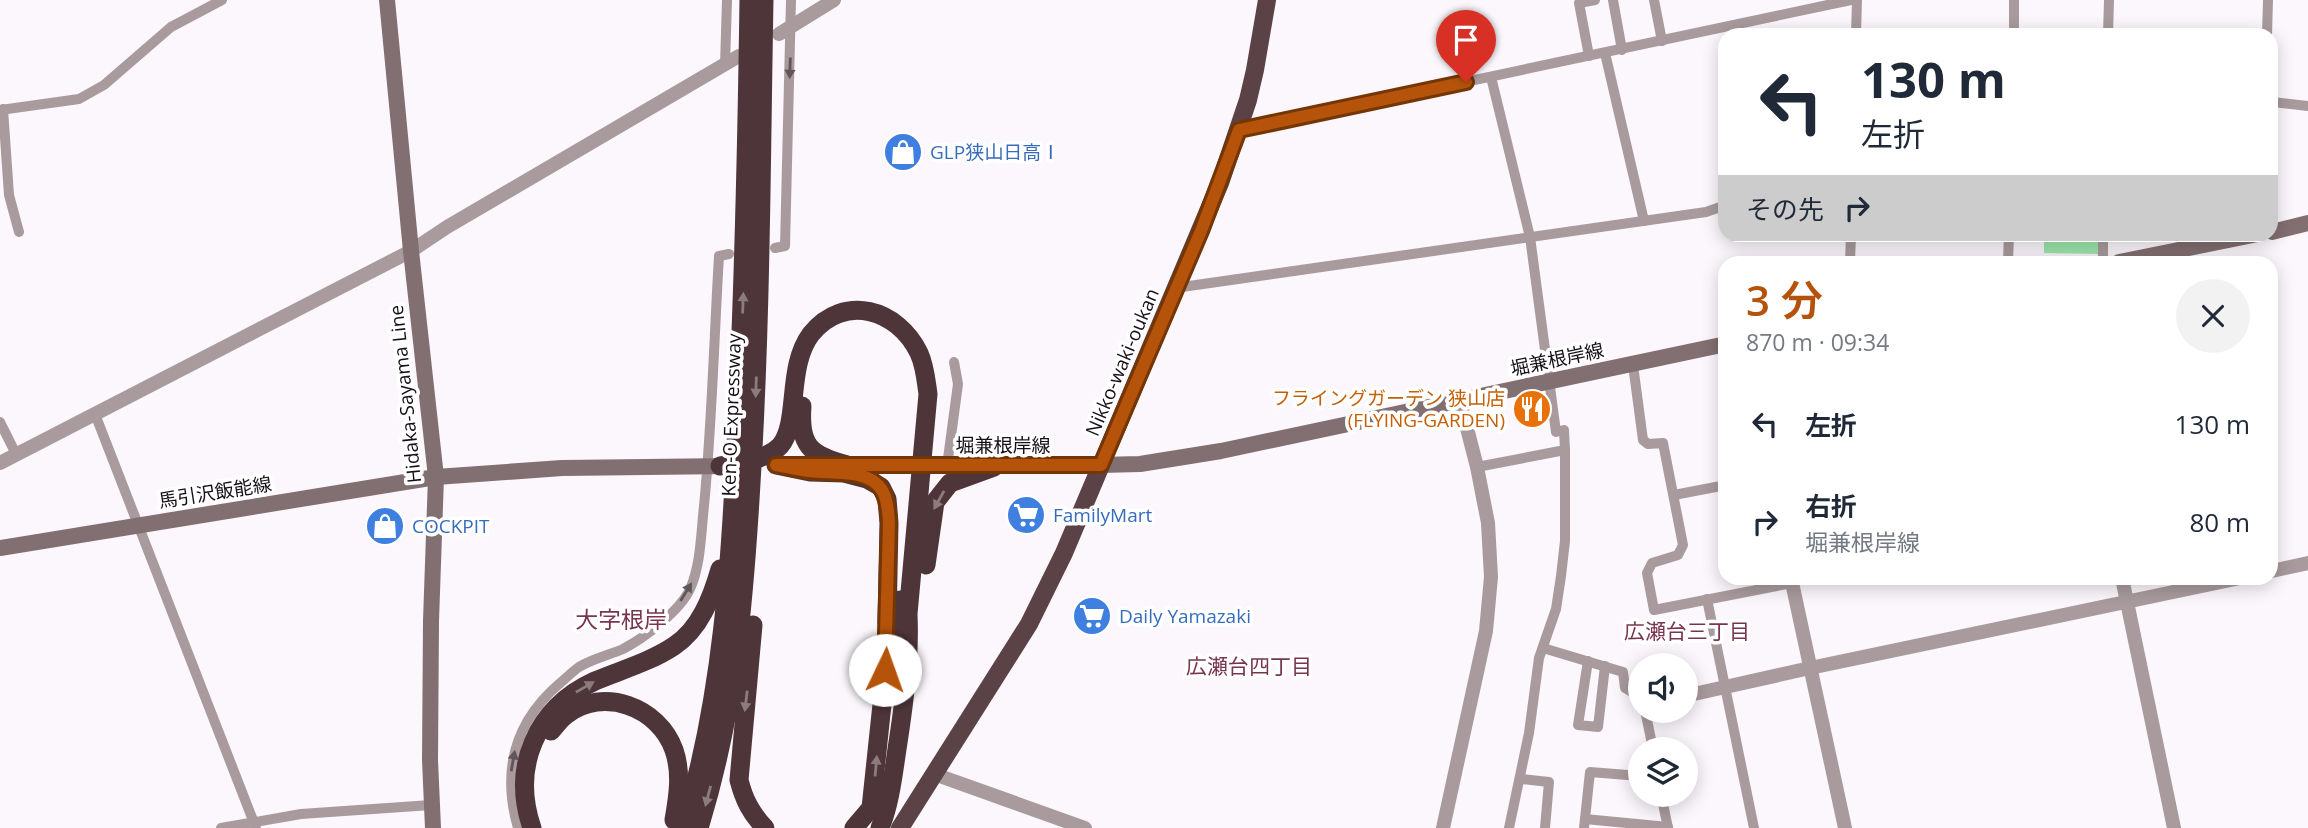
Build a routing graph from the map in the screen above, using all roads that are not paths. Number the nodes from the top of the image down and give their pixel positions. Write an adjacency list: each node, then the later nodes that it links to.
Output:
1 (222, 0): 33 (street)
2 (387, 0): 43 (main road, Hidaka-Sayama Line)
3 (727, 0): 29 (street)
4 (749, 0): 54 (highway, Ken-O Expressway, one-way to 4)
5 (764, 0): 54 (highway, Ken-O Expressway, one-way to 54)
6 (791, 0): 23 (street)
7 (834, 0): 23 (street)
8 (1267, 0): 34 (highway, Nikko-waki-oukan)
9 (1595, 0): 28 (street)
10 (1613, 0): 25 (street)
11 (1654, 0): 24 (street)
12 (1852, 0): 17 (street)
13 (1857, 0): 18 (street)
14 (2014, 0): 19 (street)
15 (2109, 0): 20 (street)
16 (2268, 0): 21 (street)
17 (1722, 28)
18 (1856, 28)
19 (2014, 28)
20 (2108, 28)
21 (2267, 28)
22 (1718, 29): 24 (street)
23 (785, 30): 42 (street, one-way to 42)
24 (1662, 41): 25 (street)
25 (1622, 50): 26 (street)
26 (1605, 53): 28 (street); 36 (street)
27 (739, 56): 29 (street)
28 (1589, 56): 30 (street)
29 (725, 65): 43 (street)
30 (1491, 77): 34 (street); 40 (street)
31 (2278, 103): 32 (street)
32 (2308, 106)
33 (2, 110): 39 (street)
34 (1239, 130): 46 (highway, Nikko-waki-oukan)
35 (1718, 208): 36 (street)
36 (1644, 221): 40 (street)
37 (2308, 223): 38 (main road)
38 (2278, 230)
39 (19, 232)
40 (1530, 237): 46 (street); 50 (street)
41 (2218, 242): 45 (main road)
42 (775, 248)
43 (411, 251): 52 (street); 66 (main road, Hidaka-Sayama Line)
44 (729, 254): 62 (street)
45 (2149, 256)
46 (1175, 288): 61 (highway, Nikko-waki-oukan)
47 (1718, 346): 49 (main road, 堀兼根岸線)
48 (954, 362): 63 (street)
49 (1633, 365): 50 (main road, 堀兼根岸線); 70 (street)
50 (1550, 382): 51 (main road, 堀兼根岸線); 56 (street)
51 (1460, 401): 61 (main road, 堀兼根岸線); 65 (street)
52 (95, 414): 57 (street); 71 (street)
53 (0, 422): 57 (street)
54 (745, 443): 68 (highway)
55 (919, 448): 60 (highway); 62 (highway); 67 (highway)
56 (1565, 450): 65 (street); 83 (street)
57 (17, 456): 58 (street)
58 (0, 463)
59 (776, 465): 60 (main road, 堀兼根岸線); 62 (main road, 堀兼根岸線); 82 (highway)
60 (847, 465): 63 (main road, 堀兼根岸線)
61 (1101, 465): 64 (main road, 堀兼根岸線); 91 (highway, Nikko-waki-oukan)
62 (714, 466): 66 (main road, 堀兼根岸線); 101 (street, one-way to 62)
63 (947, 466): 64 (main road, 堀兼根岸線)
64 (995, 467): 84 (highway, one-way to 84)
65 (1477, 467): 113 (street)
66 (436, 477): 71 (main road, 馬引沢飯能線); 94 (main road, Hidaka-Sayama Line)
67 (916, 484): 82 (highway); 84 (highway)
68 (747, 486): 72 (highway, Ken-O Expressway); 106 (highway, Ken-O Expressway, one-way to 106); 107 (highway, one-way to 107)
69 (1718, 487): 70 (street)
70 (1674, 495): 80 (street)
71 (138, 525): 73 (main road, 馬引沢飯能線); 98 (street)
72 (731, 534): 102 (highway, one-way to 72); 105 (highway, Ken-O Expressway)
73 (0, 548)
74 (2308, 563): 75 (street)
75 (2278, 570)
76 (1769, 585): 80 (street)
77 (1792, 585): 87 (street)
78 (2124, 585): 81 (street)
79 (2206, 585): 81 (street)
80 (1707, 599): 88 (street)
81 (2127, 601): 87 (street); 119 (street)
82 (888, 648): 96 (highway, one-way to 82)
83 (1543, 648): 85 (street); 93 (street)
84 (910, 650): 110 (highway)
85 (1588, 661): 86 (street); 86 (street)
86 (1605, 666): 89 (street)
87 (1810, 668): 88 (street); 118 (street)
88 (1725, 687): 90 (street); 117 (street)
89 (1628, 690)
90 (1698, 693)
91 (934, 774): 111 (highway, Nikko-waki-oukan); 112 (street)
92 (1628, 775): 97 (street)
93 (1521, 779): 114 (street); 115 (street)
94 (431, 805): 98 (street); 100 (main road, Hidaka-Sayama Line)
95 (1664, 807): 116 (street)
96 (871, 808): 108 (highway); 109 (highway)
97 (1585, 824): 116 (street)
98 (255, 825): 99 (street)
99 (221, 828)
100 (433, 828)
101 (518, 828)
102 (532, 828)
103 (544, 828): 104 (highway)
104 (672, 828)
105 (683, 828)
106 (699, 828)
107 (765, 828)
108 (854, 828)
109 (866, 828)
110 (880, 828)
111 (900, 828)
112 (1085, 828)
113 (1443, 828)
114 (1509, 828)
115 (1545, 828)
116 (1668, 828)
117 (1754, 828)
118 (1844, 828)
119 (2174, 828)

